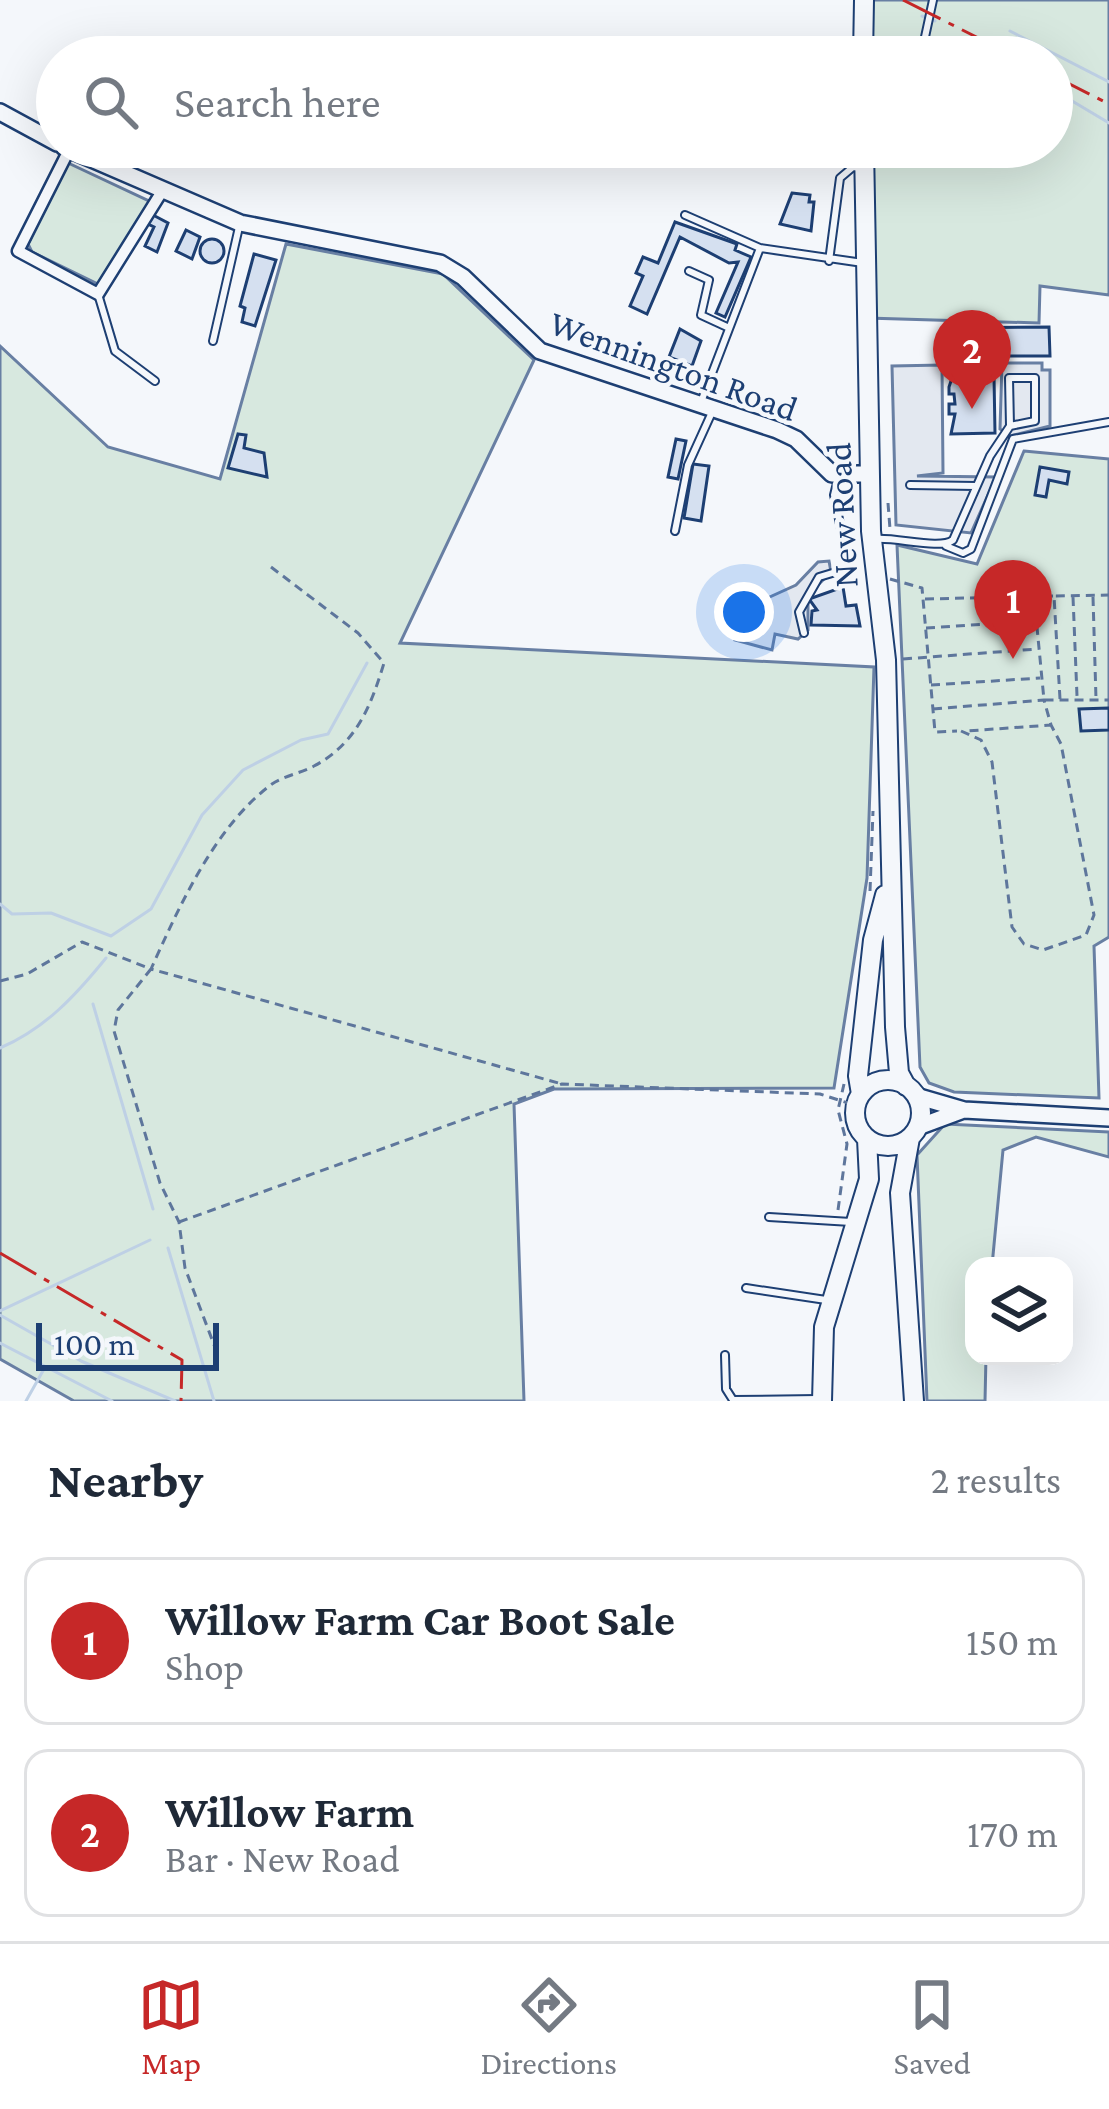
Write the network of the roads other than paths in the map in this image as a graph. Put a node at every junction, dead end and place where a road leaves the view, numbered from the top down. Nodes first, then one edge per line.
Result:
1 (864, 0) edge
2 (933, 0) edge
3 (863, 36) edge
4 (926, 36) edge
5 (0, 112) edge
6 (36, 131) edge
7 (54, 168) edge
8 (109, 168) edge
9 (852, 168) edge
10 (865, 168) edge
11 (161, 193) junction
12 (685, 215) dead end
13 (240, 224) junction
14 (760, 248) junction
15 (829, 261) junction
16 (867, 263) junction
17 (689, 271) dead end
18 (98, 294) junction
19 (727, 327) junction
20 (213, 341) dead end
21 (155, 381) dead end
22 (707, 404) junction
23 (1109, 422) edge
24 (1010, 426) junction
25 (870, 474) junction
26 (839, 476) junction
27 (910, 485) dead end
28 (976, 486) junction
29 (675, 531) dead end
30 (882, 538) junction
31 (946, 546) junction
32 (803, 633) dead end
33 (890, 879) junction
34 (911, 1091) junction
35 (852, 1100) junction
36 (964, 1110) junction
37 (1109, 1118) edge
38 (914, 1132) junction
39 (867, 1139) junction
40 (769, 1217) dead end
41 (855, 1222) junction
42 (746, 1288) dead end
43 (829, 1301) junction
44 (725, 1355) dead end
45 (822, 1400) edge
46 (914, 1401) edge

1 - 3 main road
2 - 4 lane
5 - 6 main road, Wennington Road
7 - 18 street
8 - 11 main road, Wennington Road
9 - 15 lane
10 - 16 main road, New Road
11 - 13 main road, Wennington Road
11 - 18 street
12 - 14 lane
13 - 20 lane
13 - 22 main road, Wennington Road
14 - 15 lane
14 - 19 lane
15 - 16 lane
16 - 25 main road, New Road
17 - 19 lane
18 - 21 lane
19 - 22 lane
22 - 26 main road, Wennington Road
22 - 29 lane
23 - 31 lane
24 - 24 lane
24 - 28 lane
25 - 26 main road
25 - 30 main road, New Road
26 - 32 lane
27 - 28 lane
28 - 31 lane
30 - 31 lane
30 - 33 main road, New Road
33 - 34 main road, New Road
33 - 35 main road, New Road
34 - 35 main road
34 - 36 main road
34 - 38 main road
35 - 39 main road
36 - 37 main road
36 - 38 main road
38 - 39 main road
38 - 46 main road
39 - 41 main road
40 - 41 lane
41 - 43 main road
42 - 43 lane
43 - 45 main road
44 - 45 lane

